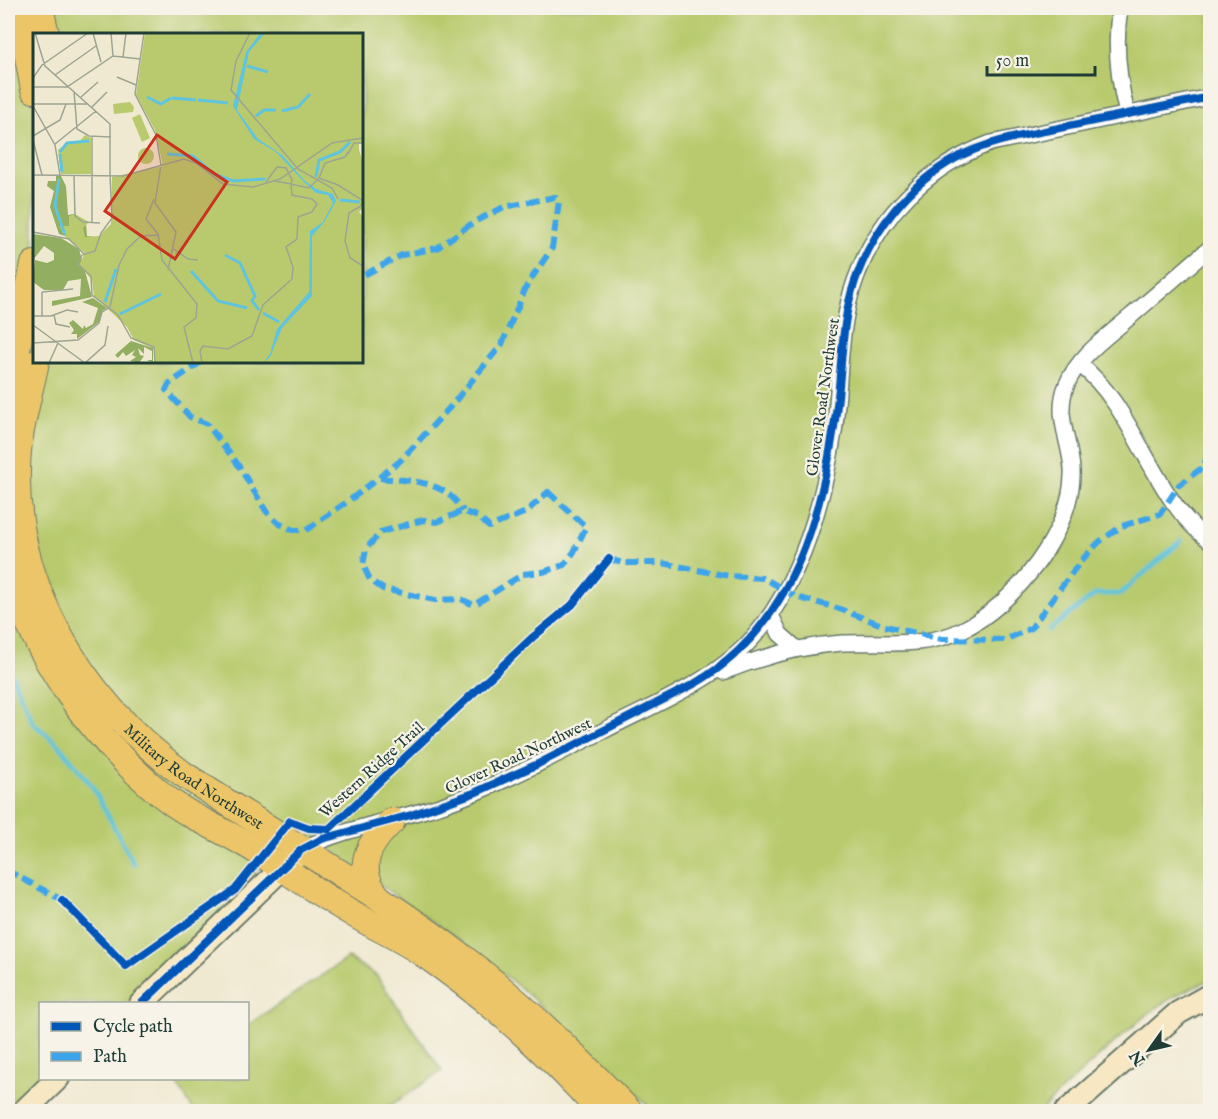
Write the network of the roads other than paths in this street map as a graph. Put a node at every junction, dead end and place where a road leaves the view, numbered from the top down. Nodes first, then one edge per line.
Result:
1 (19, 8) edge
2 (40, 8) edge
3 (1120, 8) edge
4 (46, 33) edge
5 (33, 85) edge
6 (1210, 97) edge
7 (1126, 114) junction
8 (1210, 248) edge
9 (33, 269) edge
10 (36, 363) edge
11 (1079, 363) junction
12 (8, 394) edge
13 (1210, 542) edge
14 (8, 566) edge
15 (771, 615) junction
16 (797, 649) junction
17 (704, 678) junction
18 (392, 821) junction
19 (301, 850) junction
20 (282, 869) junction
21 (378, 897) junction
22 (1210, 995) edge
23 (143, 1002) edge
24 (56, 1080) edge
25 (23, 1112) edge
26 (601, 1112) edge
27 (630, 1112) edge
28 (1066, 1112) edge

1 - 5 main road
2 - 4 main road
3 - 7 street
6 - 7 street, Glover Road Northwest
7 - 15 street, Glover Road Northwest
8 - 11 street
9 - 12 main road
10 - 19 main road, Military Road Northwest
11 - 13 street
11 - 16 street
14 - 20 main road, Military Road Northwest
15 - 16 street
15 - 17 street, Glover Road Northwest
16 - 17 street
17 - 18 street, Glover Road Northwest
18 - 19 street, Glover Road Northwest
18 - 21 main road
19 - 20 street
19 - 21 main road, Military Road Northwest
20 - 23 street
20 - 26 main road, Military Road Northwest
21 - 27 main road, Military Road Northwest
22 - 28 street
24 - 25 street

